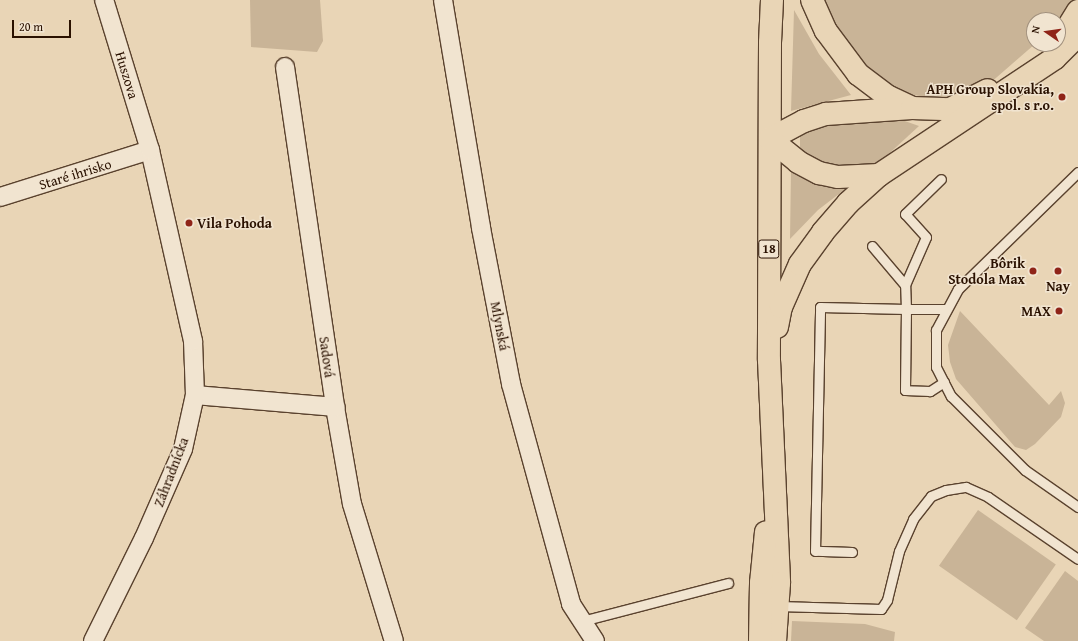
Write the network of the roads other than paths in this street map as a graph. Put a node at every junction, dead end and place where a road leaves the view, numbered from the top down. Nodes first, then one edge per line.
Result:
1 (104, 0) edge
2 (443, 0) edge
3 (772, 0) edge
4 (812, 0) edge
5 (1078, 11) edge
6 (1066, 29) edge
7 (1078, 36) edge
8 (1040, 52) edge
9 (285, 67) dead end
10 (912, 108) junction
11 (770, 139) junction
12 (150, 150) junction
13 (1078, 172) edge
14 (879, 175) junction
15 (941, 179) dead end
16 (0, 197) edge
17 (872, 246) dead end
18 (904, 285) junction
19 (906, 309) junction
20 (946, 309) junction
21 (769, 360) junction
22 (944, 382) junction
23 (195, 395) junction
24 (335, 407) junction
25 (774, 464) junction
26 (1078, 507) edge
27 (852, 552) dead end
28 (1078, 560) edge
29 (728, 583) dead end
30 (778, 606) junction
31 (582, 621) junction
32 (93, 641) edge
33 (394, 641) edge
34 (596, 641) edge
35 (760, 641) edge
36 (775, 641) edge

1 - 12 street, Huszova
2 - 31 street, Mlynská
3 - 11 main road, 18
4 - 10 main road
5 - 6 main road
7 - 14 main road
8 - 10 main road
9 - 24 street, Sadová
10 - 11 main road
11 - 14 main road
11 - 21 main road, 18
12 - 16 street, Staré ihrisko
12 - 23 street, Záhradnícka
13 - 20 lane
14 - 21 main road
15 - 18 lane
17 - 18 lane
18 - 19 lane
19 - 20 lane
19 - 22 lane
19 - 27 lane
20 - 22 lane
21 - 25 main road, 18
22 - 26 lane
23 - 24 street
23 - 32 street, Záhradnícka
24 - 33 street, Sadová
25 - 30 main road, 18
25 - 35 main road, 18
28 - 30 lane
29 - 31 lane
30 - 36 main road, 18
31 - 34 street, Mlynská

